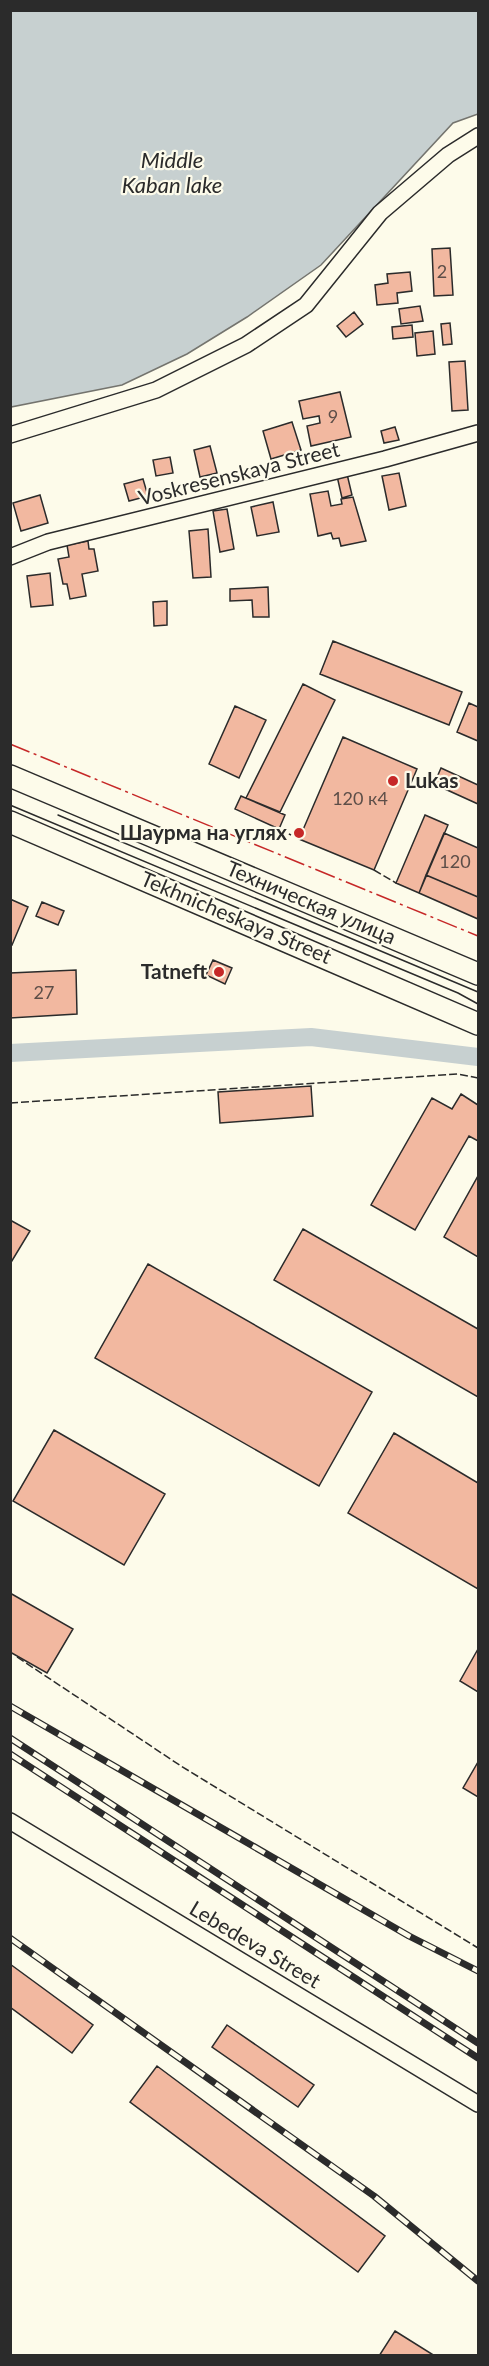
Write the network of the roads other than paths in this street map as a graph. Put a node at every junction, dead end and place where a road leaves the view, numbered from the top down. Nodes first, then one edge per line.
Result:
1 (478, 136) edge
2 (478, 433) edge
3 (10, 435) edge
4 (10, 557) edge
5 (10, 776) edge
6 (10, 822) edge
7 (478, 974) edge
8 (470, 1019) edge
9 (10, 1821) edge
10 (478, 2104) edge

1 - 3 street
2 - 4 street, Voskresenskaya Street
5 - 7 main road, Техническая улица
6 - 8 main road, Tekhnicheskaya Street
9 - 10 street, Lebedeva Street

